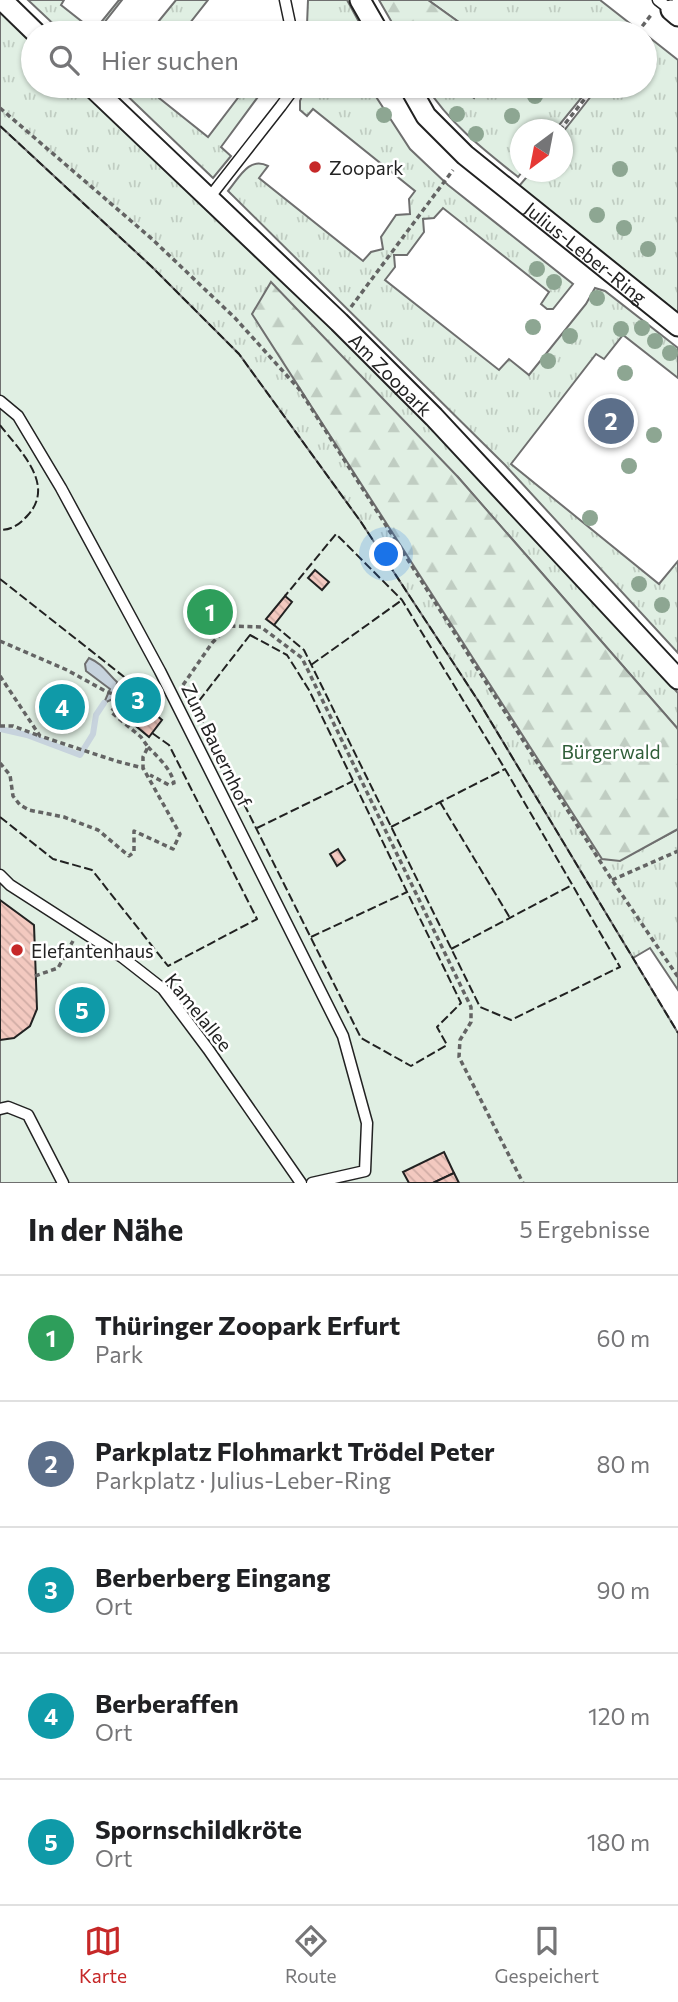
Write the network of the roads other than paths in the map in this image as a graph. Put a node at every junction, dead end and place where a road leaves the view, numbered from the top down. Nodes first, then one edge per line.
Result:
1 (2, 0) edge
2 (285, 0) edge
3 (360, 0) edge
4 (24, 21) edge
5 (289, 21) edge
6 (372, 21) edge
7 (104, 98) edge
8 (287, 98) edge
9 (416, 98) edge
10 (209, 198) junction
11 (678, 326) edge
12 (0, 401) edge
13 (678, 679) edge
14 (0, 875) edge
15 (0, 1109) edge
16 (365, 1171) junction
17 (63, 1183) edge
18 (301, 1183) edge
19 (312, 1183) edge
20 (372, 1183) edge

1 - 4 street
2 - 5 lane
3 - 6 street
7 - 10 street, Am Zoopark
8 - 10 lane
9 - 11 street, Julius-Leber-Ring
10 - 13 street, Am Zoopark
12 - 16 lane, Zum Bauernhof
14 - 18 lane, Kamelallee
15 - 17 lane
16 - 19 lane
16 - 20 lane

